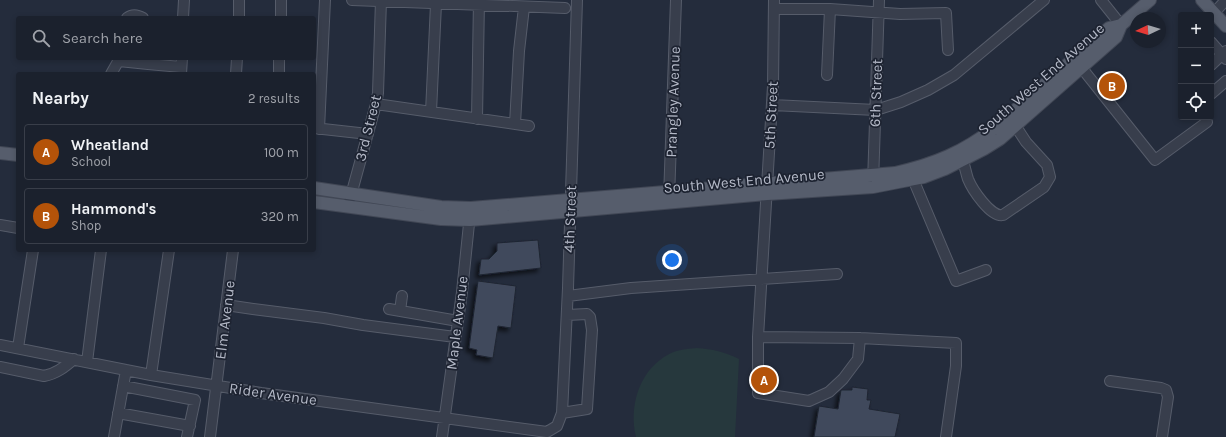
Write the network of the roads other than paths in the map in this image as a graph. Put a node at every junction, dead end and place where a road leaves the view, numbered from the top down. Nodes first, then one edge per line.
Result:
1 (184, 0) edge
2 (239, 0) edge
3 (281, 0) edge
4 (325, 0) edge
5 (352, 0) edge
6 (578, 0) edge
7 (676, 0) edge
8 (878, 0) edge
9 (1044, 0) edge
10 (1101, 0) edge
11 (1150, 0) edge
12 (1202, 0) edge
13 (1226, 0) edge
14 (381, 1) edge
15 (479, 3) edge
16 (436, 4) junction
17 (774, 4) edge
18 (524, 7) junction
19 (564, 8) dead end
20 (830, 9) junction
21 (1213, 12) edge
22 (878, 13) junction
23 (1214, 13) joint
24 (130, 16) edge
25 (141, 16) edge
26 (183, 16) edge
27 (239, 16) edge
28 (281, 16) edge
29 (1120, 25) junction
30 (1226, 26) edge
31 (1214, 45) edge
32 (948, 50) dead end
33 (1225, 55) edge
34 (120, 60) edge
35 (237, 60) edge
36 (279, 60) edge
37 (148, 61) edge
38 (1214, 62) edge
39 (1078, 63) junction
40 (181, 66) edge
41 (113, 72) edge
42 (236, 72) edge
43 (279, 72) edge
44 (827, 75) dead end
45 (1226, 81) edge
46 (1214, 91) edge
47 (376, 104) junction
48 (772, 105) junction
49 (876, 110) junction
50 (431, 112) junction
51 (477, 119) junction
52 (1012, 121) junction
53 (1207, 122) dead end
54 (514, 124) junction
55 (529, 126) dead end
56 (317, 129) edge
57 (368, 134) junction
58 (0, 153) edge
59 (16, 155) edge
60 (963, 161) junction
61 (913, 179) junction
62 (873, 181) junction
63 (316, 188) edge
64 (767, 189) junction
65 (351, 194) junction
66 (669, 197) junction
67 (316, 202) edge
68 (570, 205) junction
69 (348, 206) junction
70 (470, 214) junction
71 (0, 226) edge
72 (16, 228) edge
73 (34, 252) edge
74 (102, 252) edge
75 (169, 252) edge
76 (233, 252) edge
77 (986, 270) dead end
78 (837, 274) dead end
79 (762, 278) junction
80 (402, 296) dead end
81 (568, 296) junction
82 (226, 305) junction
83 (389, 309) dead end
84 (400, 311) junction
85 (567, 315) junction
86 (458, 321) junction
87 (456, 337) junction
88 (758, 337) junction
89 (860, 338) junction
90 (0, 345) edge
91 (18, 348) junction
92 (74, 359) junction
93 (87, 362) junction
94 (0, 367) edge
95 (126, 370) junction
96 (151, 374) junction
97 (1110, 382) dead end
98 (123, 386) junction
99 (216, 386) junction
100 (118, 413) junction
101 (562, 413) junction
102 (444, 418) junction
103 (190, 426) junction
104 (548, 432) joint
105 (114, 437) edge
106 (188, 437) edge
107 (210, 437) edge
108 (442, 437) edge
109 (946, 437) edge
110 (1162, 437) edge

1 - 26 street
2 - 27 street
3 - 28 street
4 - 56 street
5 - 14 street
6 - 68 street, 4th Street
7 - 66 street, Prangley Avenue
8 - 22 street, 6th Street
9 - 49 street
10 - 29 street
11 - 29 main road, South West End Avenue
12 - 21 main road
13 - 23 street
14 - 16 street
14 - 47 street, 3rd Street
15 - 16 street
15 - 18 street
15 - 51 street
16 - 50 street
17 - 20 street
17 - 48 street, 5th Street
18 - 19 street
18 - 54 street
20 - 22 street
20 - 44 street
22 - 32 street
22 - 49 street, 6th Street
23 - 30 main road
24 - 25 street
29 - 39 main road, South West End Avenue
31 - 33 street
33 - 38 street
34 - 37 street
34 - 41 street
35 - 42 street
36 - 43 street
37 - 40 street
39 - 52 main road, South West End Avenue
39 - 53 street
45 - 46 street
47 - 50 street
47 - 57 street, 3rd Street
48 - 49 street
48 - 64 street, 5th Street
49 - 62 street, 6th Street
50 - 51 street
51 - 54 street
52 - 60 main road, South West End Avenue
52 - 60 street
52 - 62 main road, South West End Avenue
54 - 55 street
56 - 57 street
57 - 65 street, 3rd Street
58 - 59 main road
60 - 61 main road, South West End Avenue
61 - 62 main road, South West End Avenue
61 - 77 street
62 - 64 main road, South West End Avenue
63 - 65 main road, South West End Avenue
64 - 66 main road, South West End Avenue
64 - 79 street, 5th Street
65 - 69 street, 3rd Street
65 - 70 main road, South West End Avenue
66 - 68 main road, South West End Avenue
67 - 69 main road, South West End Avenue
68 - 70 main road, South West End Avenue
68 - 81 street, 4th Street
69 - 70 main road, South West End Avenue
70 - 86 street, Maple Avenue
71 - 72 street
73 - 91 street
74 - 93 street
75 - 96 street
76 - 82 street, Elm Avenue
78 - 79 street
79 - 81 street
79 - 88 street, 5th Street
80 - 84 street
81 - 85 street, 4th Street
82 - 87 street
82 - 99 street, Elm Avenue
83 - 84 street
84 - 86 street
85 - 101 street, 4th Street
85 - 101 street
86 - 87 street, Maple Avenue
87 - 102 street, Maple Avenue
88 - 89 street
88 - 89 street, 5th Street
89 - 109 street
90 - 91 street, Rider Avenue
91 - 92 street, Rider Avenue
92 - 93 street, Rider Avenue
92 - 94 street
93 - 95 street, Rider Avenue
95 - 96 street, Rider Avenue
95 - 98 street
96 - 99 street, Rider Avenue
97 - 110 street
98 - 100 street
98 - 103 street
99 - 102 street, Rider Avenue
99 - 107 street, Elm Avenue
100 - 103 street
100 - 105 street
101 - 104 street, 4th Street
102 - 104 street, Rider Avenue
102 - 108 street, Maple Avenue
103 - 106 street

